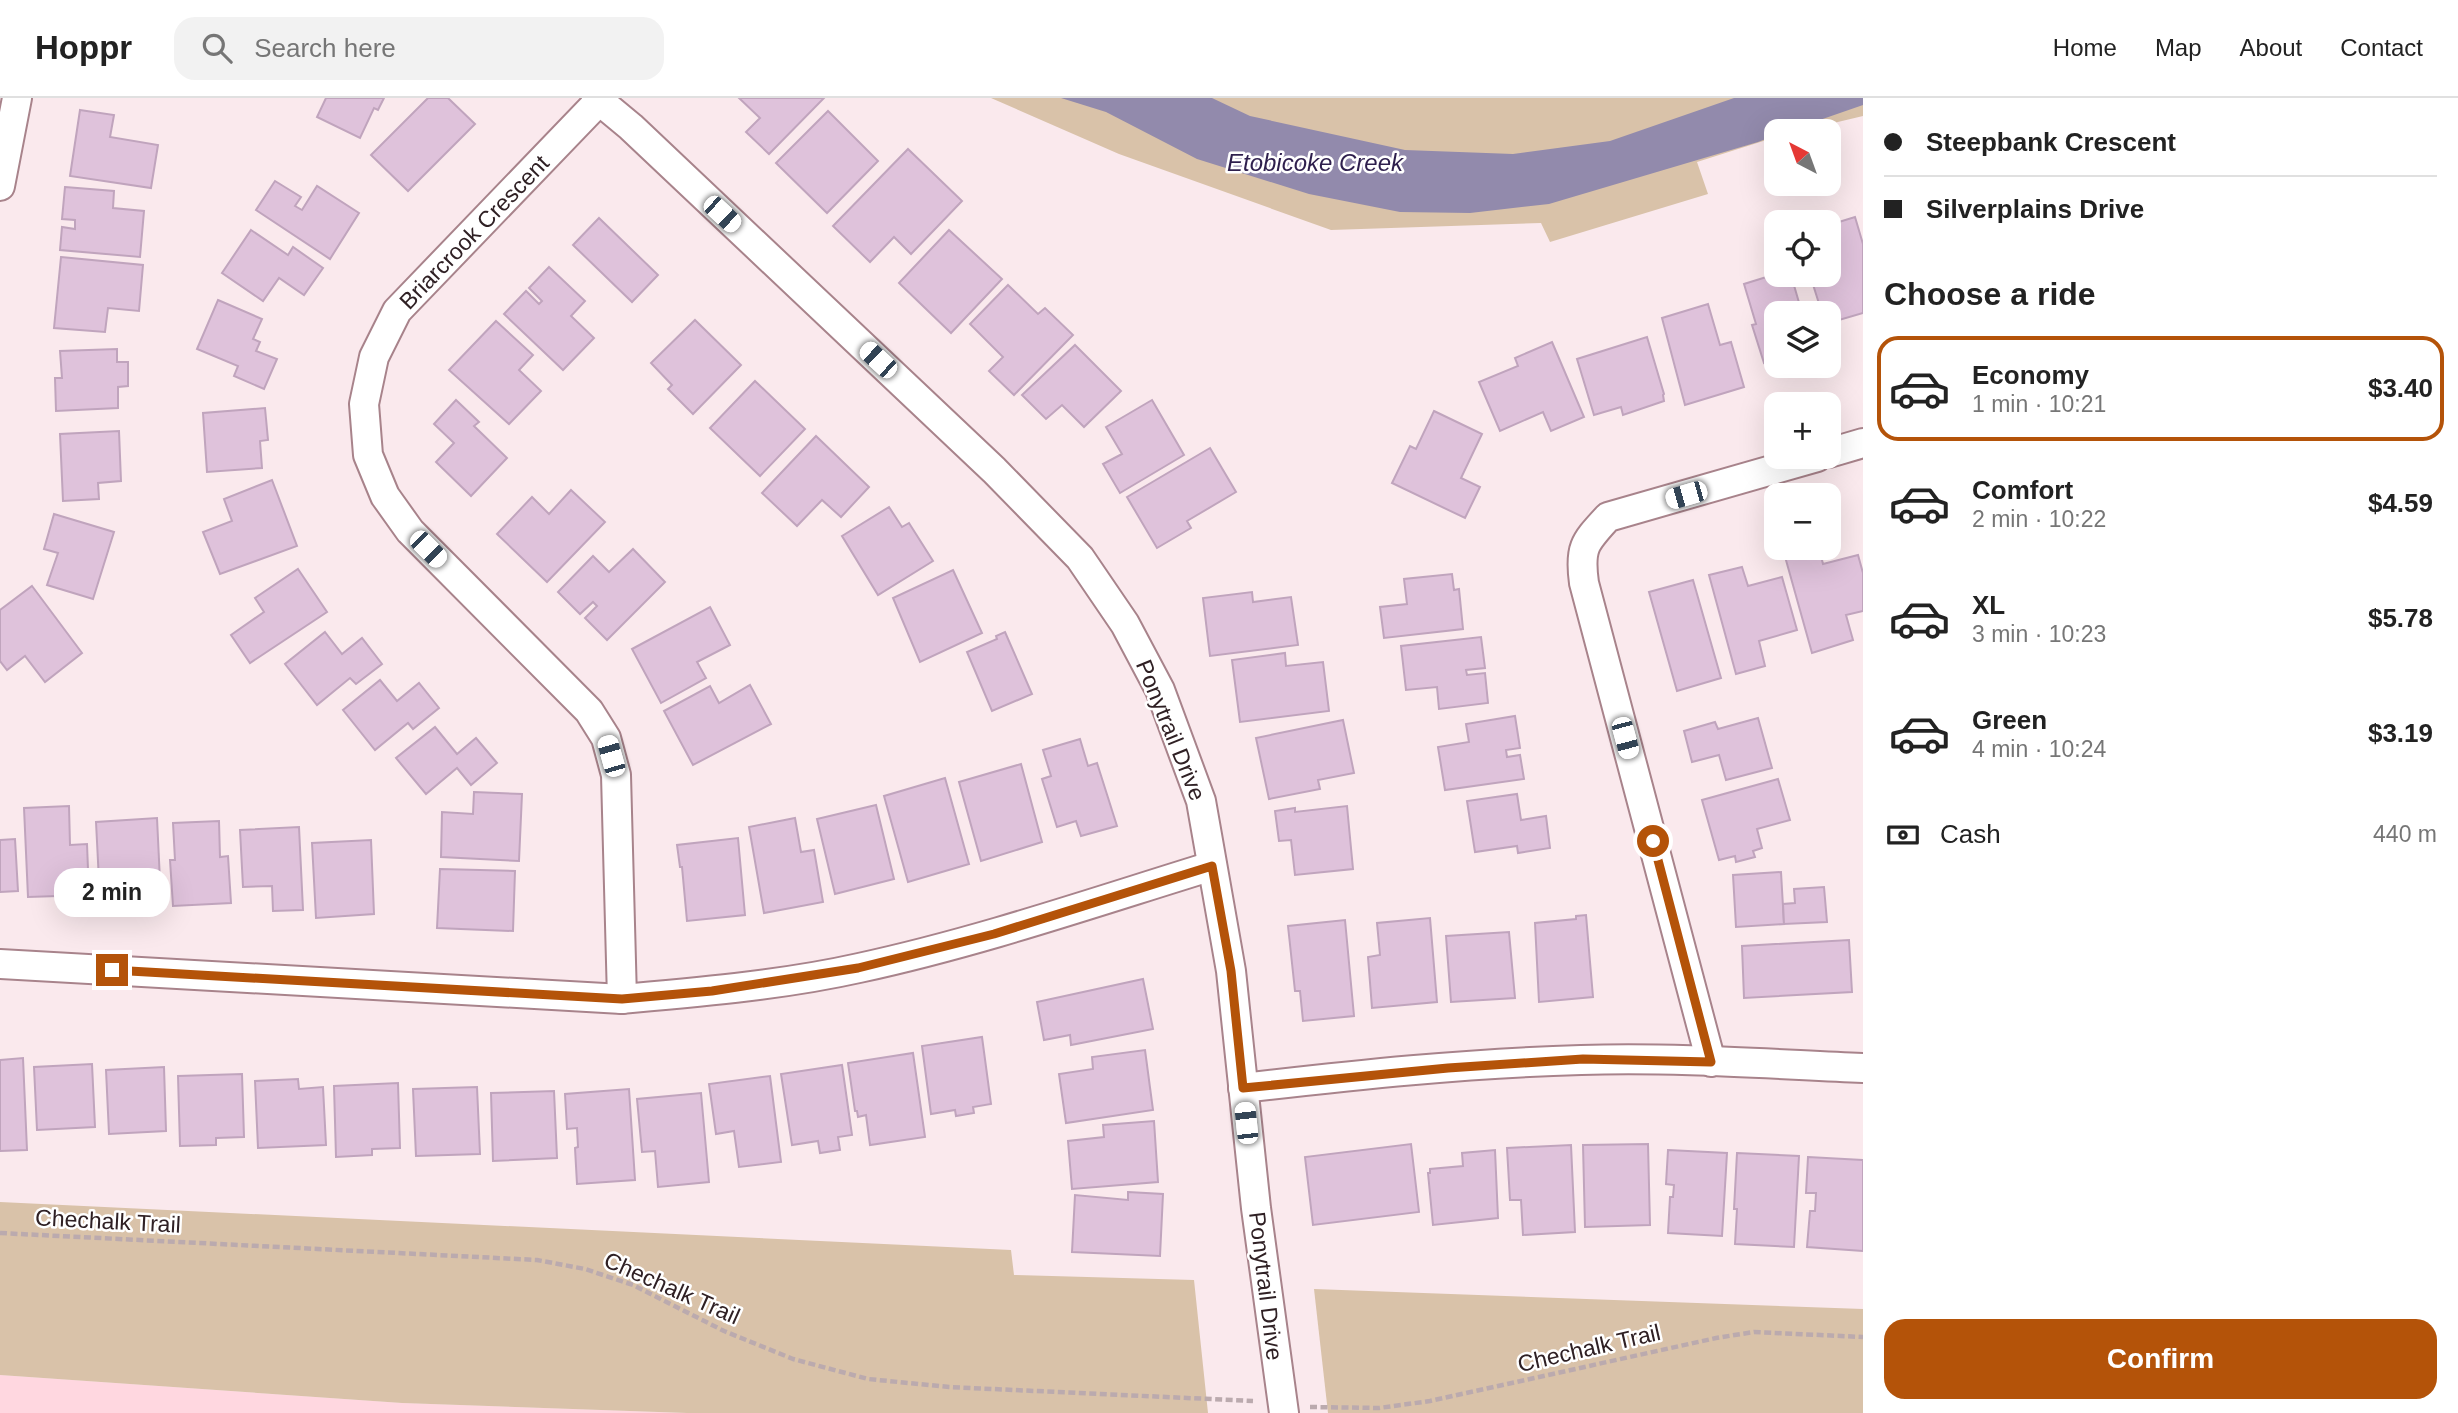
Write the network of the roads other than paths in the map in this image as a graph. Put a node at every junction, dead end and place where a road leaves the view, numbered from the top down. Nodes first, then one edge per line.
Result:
1 (17, 98) edge
2 (598, 99) edge
3 (0, 186) edge
4 (1863, 443) edge
5 (1841, 449) edge
6 (1775, 469) edge
7 (1212, 866) junction
8 (0, 964) edge
9 (622, 999) junction
10 (1711, 1062) junction
11 (1863, 1068) edge
12 (1243, 1088) junction
13 (1283, 1413) edge

1 - 3 street
2 - 7 street, Ponytrail Drive
2 - 9 street, Briarcrook Crescent
4 - 5 street
6 - 10 street
7 - 9 street
7 - 12 street, Ponytrail Drive
8 - 9 street
10 - 11 street
10 - 12 street
12 - 13 street, Ponytrail Drive

